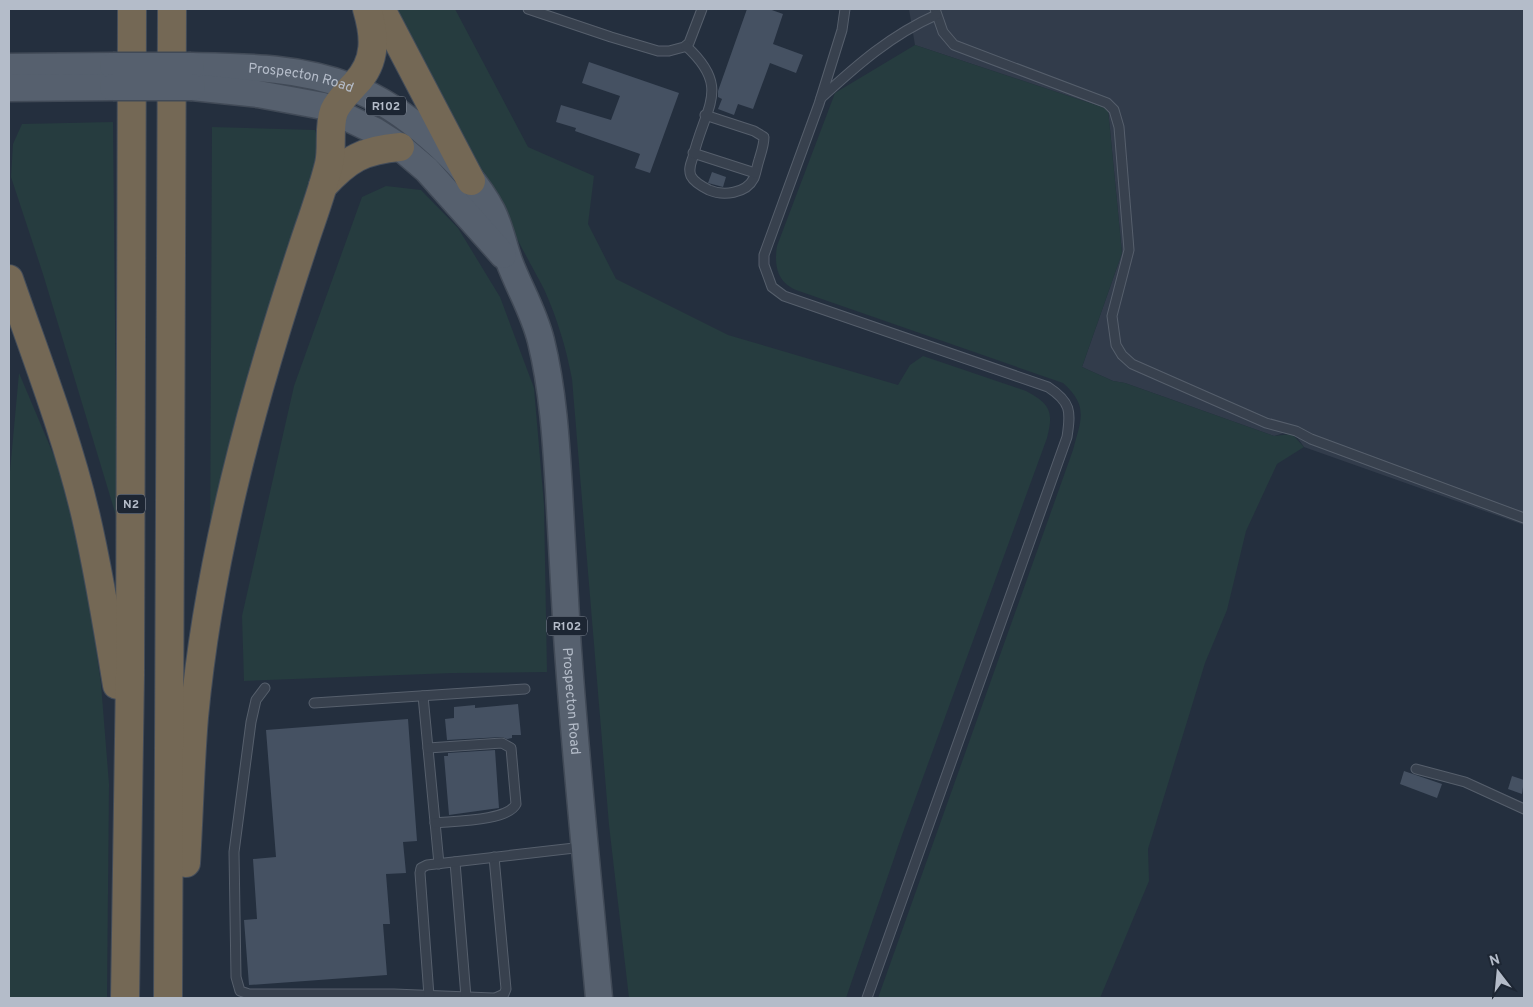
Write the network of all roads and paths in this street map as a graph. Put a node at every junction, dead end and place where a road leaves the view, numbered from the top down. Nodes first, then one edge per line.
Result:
1 (132, 9) edge
2 (172, 9) edge
3 (367, 9) edge
4 (381, 9) edge
5 (528, 9) edge
6 (702, 9) edge
7 (842, 10) edge
8 (935, 12) edge
9 (686, 46) junction
10 (9, 67) edge
11 (113, 76) junction
12 (191, 77) junction
13 (9, 88) edge
14 (352, 88) junction
15 (821, 98) junction
16 (334, 110) junction
17 (705, 114) junction
18 (400, 147) junction
19 (694, 153) junction
20 (755, 173) junction
21 (471, 181) junction
22 (323, 186) junction
23 (509, 261) junction
24 (9, 279) edge
25 (1524, 518) edge
26 (266, 688) dead end
27 (526, 690) dead end
28 (423, 696) junction
29 (314, 703) dead end
30 (428, 748) junction
31 (128, 763) junction
32 (1416, 769) dead end
33 (1524, 809) edge
34 (435, 823) junction
35 (585, 847) junction
36 (494, 857) junction
37 (455, 862) junction
38 (439, 864) junction
39 (168, 945) junction
40 (429, 996) junction
41 (466, 997) edge
42 (125, 998) edge
43 (168, 998) edge
44 (494, 998) edge
45 (599, 998) edge
46 (867, 998) edge

1 - 31 highway, N2
2 - 39 highway
3 - 14 highway
4 - 21 highway
5 - 9 lane
6 - 9 lane
7 - 15 lane
8 - 15 lane
8 - 25 lane
9 - 17 lane
10 - 11 main road, Prospecton Road / R102
11 - 12 main road, Prospecton Road / R102, bridge
11 - 13 main road, Prospecton Road / R102
12 - 14 main road, Prospecton Road / R102
12 - 16 main road, Prospecton Road / R102
14 - 16 highway
14 - 21 main road, Prospecton Road / R102
15 - 46 lane
16 - 18 main road, Prospecton Road / R102
16 - 22 highway
17 - 19 lane
17 - 20 lane
18 - 22 highway
18 - 23 main road, Prospecton Road / R102
19 - 20 lane
19 - 20 lane
21 - 23 main road, Prospecton Road / R102
22 - 39 highway
23 - 35 main road, Prospecton Road / R102
24 - 31 highway
26 - 40 lane
27 - 28 lane
28 - 29 lane
28 - 30 lane
30 - 34 lane
30 - 34 lane
31 - 42 highway, N2
32 - 33 lane
34 - 38 lane
35 - 36 lane
35 - 45 main road, Prospecton Road / R102
36 - 37 lane
36 - 44 lane
37 - 38 lane
37 - 41 lane
38 - 40 lane
39 - 43 highway
40 - 41 lane
41 - 44 lane

